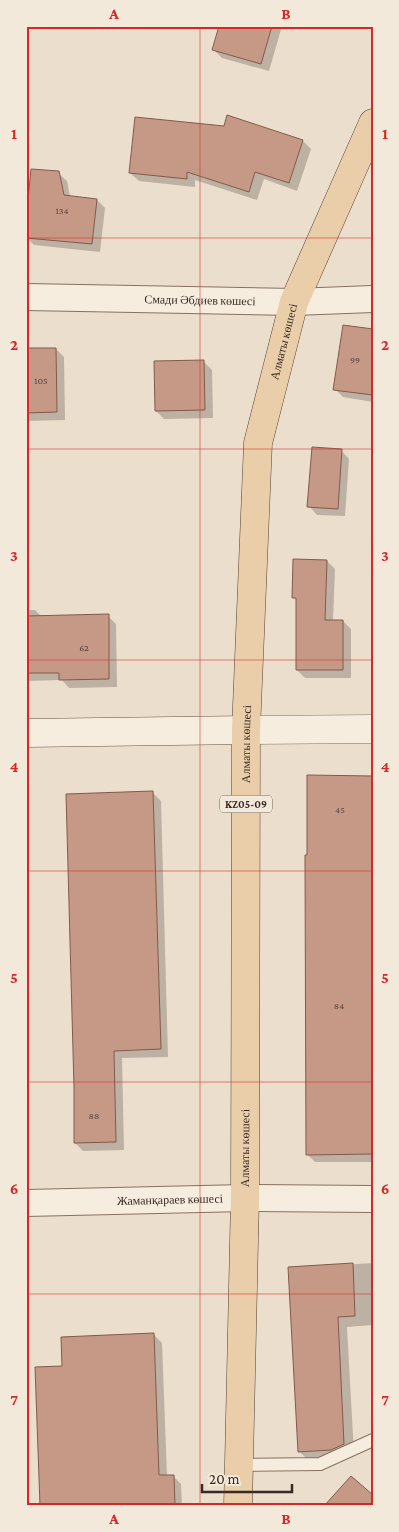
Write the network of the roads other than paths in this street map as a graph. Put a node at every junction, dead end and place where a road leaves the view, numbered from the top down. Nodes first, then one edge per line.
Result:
1 (373, 123) edge
2 (26, 297) edge
3 (373, 299) edge
4 (294, 302) junction
5 (373, 728) edge
6 (246, 730) junction
7 (26, 733) edge
8 (245, 1198) junction
9 (373, 1199) edge
10 (26, 1203) edge
11 (373, 1440) edge
12 (239, 1465) junction
13 (238, 1506) edge

1 - 4 main road, Алматы көшесі / KZ05-09
2 - 4 street, Смади Әбдиев көшесі
3 - 4 street, Смади Әбдиев көшесі
4 - 6 main road, Алматы көшесі / KZ05-09
5 - 6 main road
6 - 7 main road
6 - 8 main road, Алматы көшесі / KZ05-09
8 - 9 street, Жаманқараев көшесі
8 - 10 street, Жаманқараев көшесі
8 - 12 main road, Алматы көшесі / KZ05-09
11 - 12 lane
12 - 13 main road, Алматы көшесі / KZ05-09

